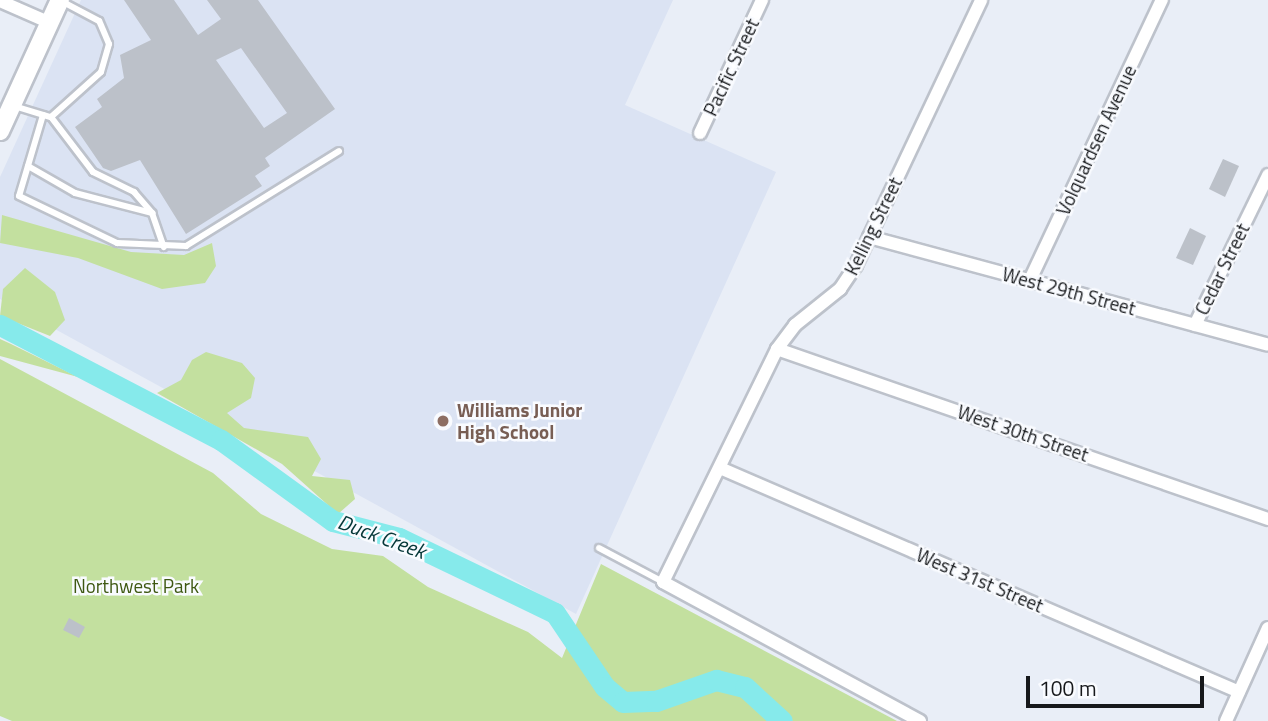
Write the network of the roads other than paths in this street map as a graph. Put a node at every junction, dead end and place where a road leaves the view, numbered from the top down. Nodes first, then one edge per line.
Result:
1 (762, 0) edge
2 (981, 0) edge
3 (1162, 0) edge
4 (0, 1) edge
5 (60, 1) edge
6 (50, 23) junction
7 (12, 105) junction
8 (47, 116) junction
9 (0, 131) edge
10 (700, 133) dead end
11 (339, 151) dead end
12 (28, 166) junction
13 (1268, 175) edge
14 (152, 213) junction
15 (869, 237) junction
16 (164, 247) junction
17 (1030, 280) junction
18 (1195, 325) junction
19 (1268, 345) edge
20 (777, 349) junction
21 (720, 468) junction
22 (1268, 519) edge
23 (599, 548) dead end
24 (663, 582) junction
25 (1268, 628) edge
26 (1239, 692) junction
27 (920, 721) edge
28 (1226, 721) edge

1 - 10 street, Pacific Street
2 - 15 street, Kelling Street
3 - 17 street, Volquardsen Avenue
4 - 6 street
5 - 6 main road
5 - 8 lane
6 - 7 main road
7 - 8 lane
7 - 9 main road
8 - 12 lane
8 - 14 lane
11 - 16 lane
12 - 14 lane
12 - 16 lane
13 - 18 street, Cedar Street
14 - 16 lane
15 - 17 street, West 29th Street
15 - 20 street, Kelling Street
17 - 18 street, West 29th Street
18 - 19 street, West 29th Street
20 - 21 street, Kelling Street
20 - 22 street, West 30th Street
21 - 24 street, Kelling Street
21 - 26 street, West 31st Street
23 - 24 lane
24 - 27 street
25 - 26 street
26 - 28 street

